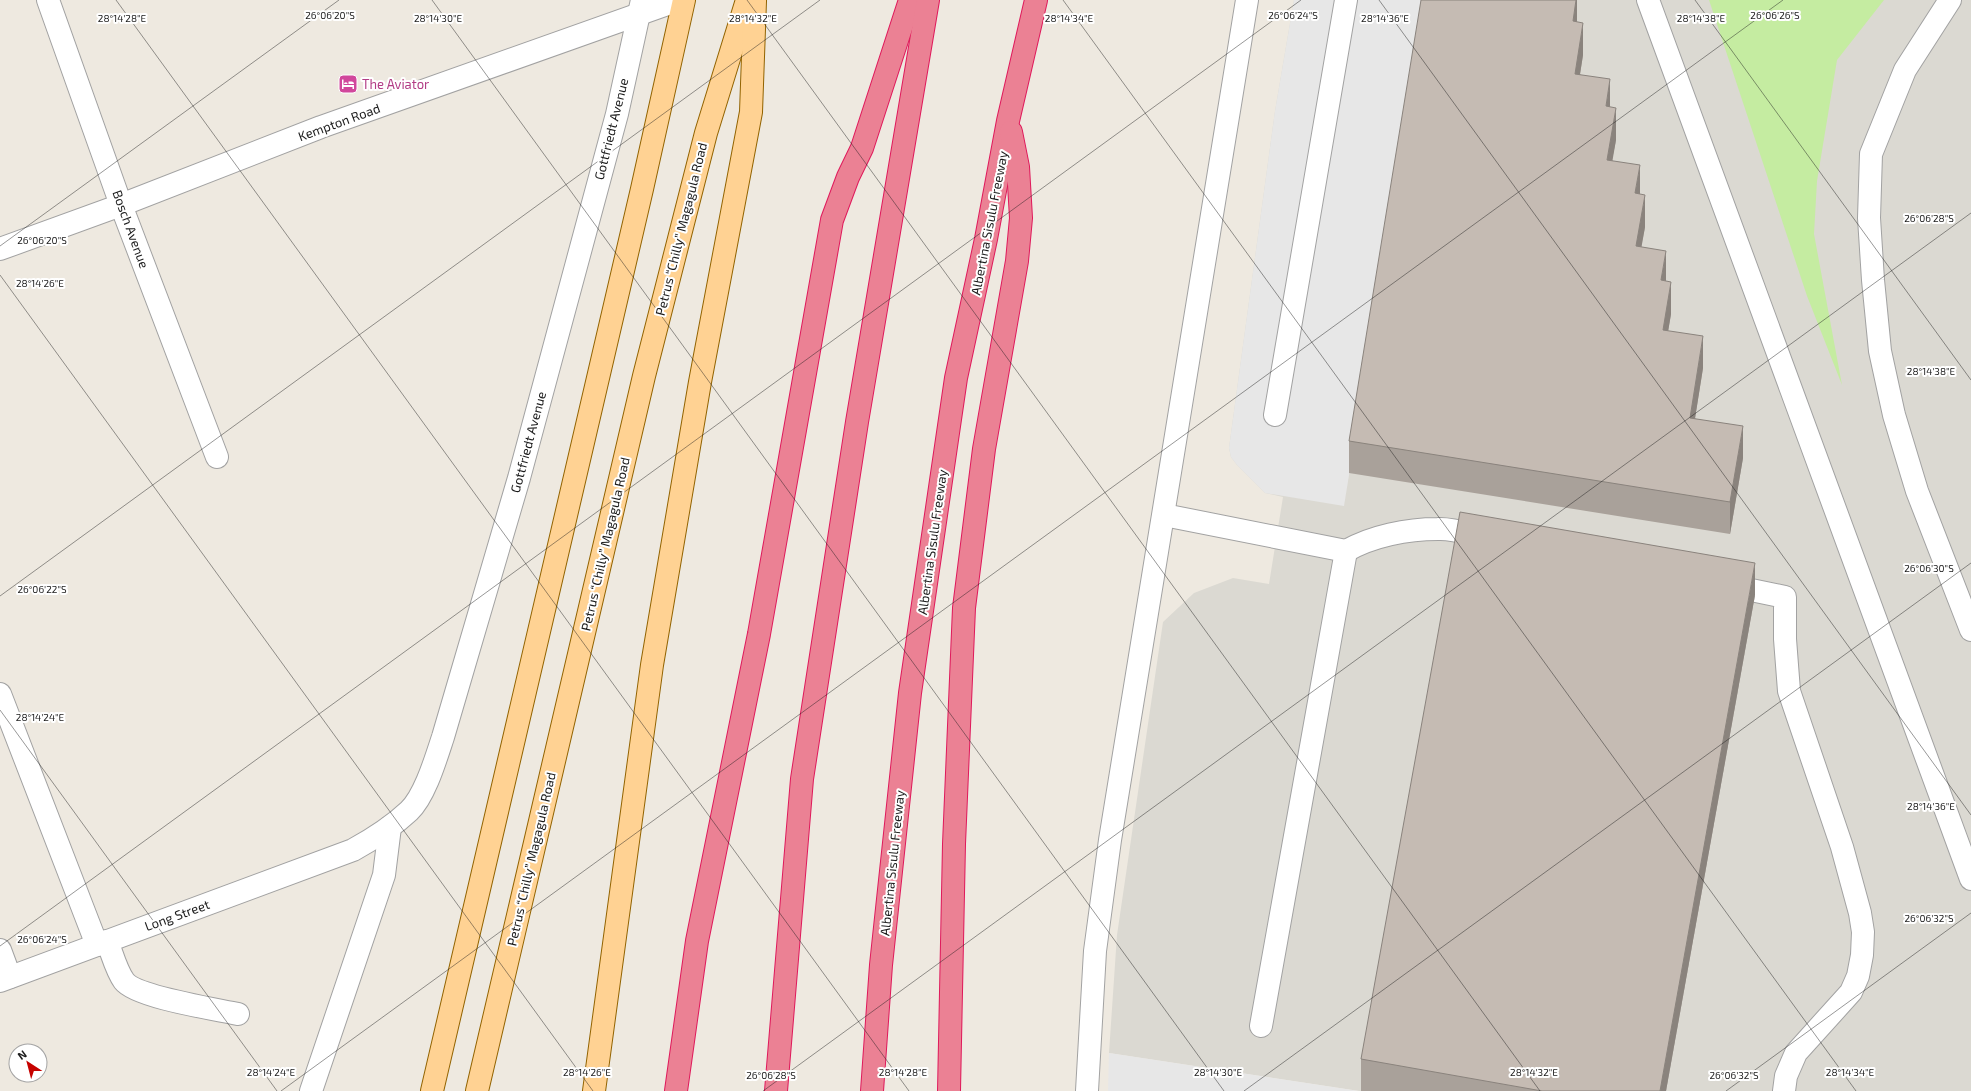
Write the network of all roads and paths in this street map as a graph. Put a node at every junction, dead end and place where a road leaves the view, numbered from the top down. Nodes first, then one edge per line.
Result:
1 (48, 0) edge
2 (679, 0) edge
3 (684, 0) edge
4 (747, 0) edge
5 (755, 0) edge
6 (910, 0) edge
7 (928, 0) edge
8 (1036, 0) edge
9 (1247, 0) edge
10 (1346, 0) edge
11 (1648, 0) edge
12 (1950, 0) edge
13 (640, 7) edge
14 (1008, 121) junction
15 (121, 205) junction
16 (0, 249) edge
17 (1275, 415) dead end
18 (217, 457) dead end
19 (1164, 515) junction
20 (1508, 542) edge
21 (1346, 551) junction
22 (1708, 582) edge
23 (1971, 630) edge
24 (0, 694) edge
25 (390, 827) junction
26 (353, 850) joint
27 (1971, 879) edge
28 (102, 943) junction
29 (0, 950) edge
30 (5, 979) edge
31 (238, 1014) dead end
32 (450, 1014) junction
33 (1261, 1026) dead end
34 (312, 1091) edge
35 (426, 1091) edge
36 (432, 1091) edge
37 (477, 1091) edge
38 (594, 1091) edge
39 (676, 1091) edge
40 (776, 1091) edge
41 (872, 1091) edge
42 (949, 1091) edge
43 (1087, 1091) edge
44 (1784, 1091) edge

1 - 15 street, Bosch Avenue
2 - 13 street, Kempton Road
3 - 32 main road
4 - 37 main road, Petrus “Chilly” Magagula Road
5 - 38 main road
6 - 39 highway
7 - 40 highway
8 - 14 highway, Albertina Sisulu Freeway
9 - 19 street
10 - 17 street
11 - 27 street
12 - 23 street
13 - 15 street, Kempton Road
13 - 25 street, Gottfriedt Avenue
14 - 41 highway, Albertina Sisulu Freeway
14 - 42 highway
15 - 16 street, Kempton Road
15 - 18 street, Bosch Avenue
19 - 21 street
19 - 43 street
20 - 21 street
21 - 33 street
22 - 44 street
24 - 28 street
25 - 26 street, Gottfriedt Avenue
25 - 34 street
26 - 28 street, Long Street
28 - 30 street, Long Street
28 - 31 street
29 - 30 street
32 - 35 main road
32 - 36 main road

